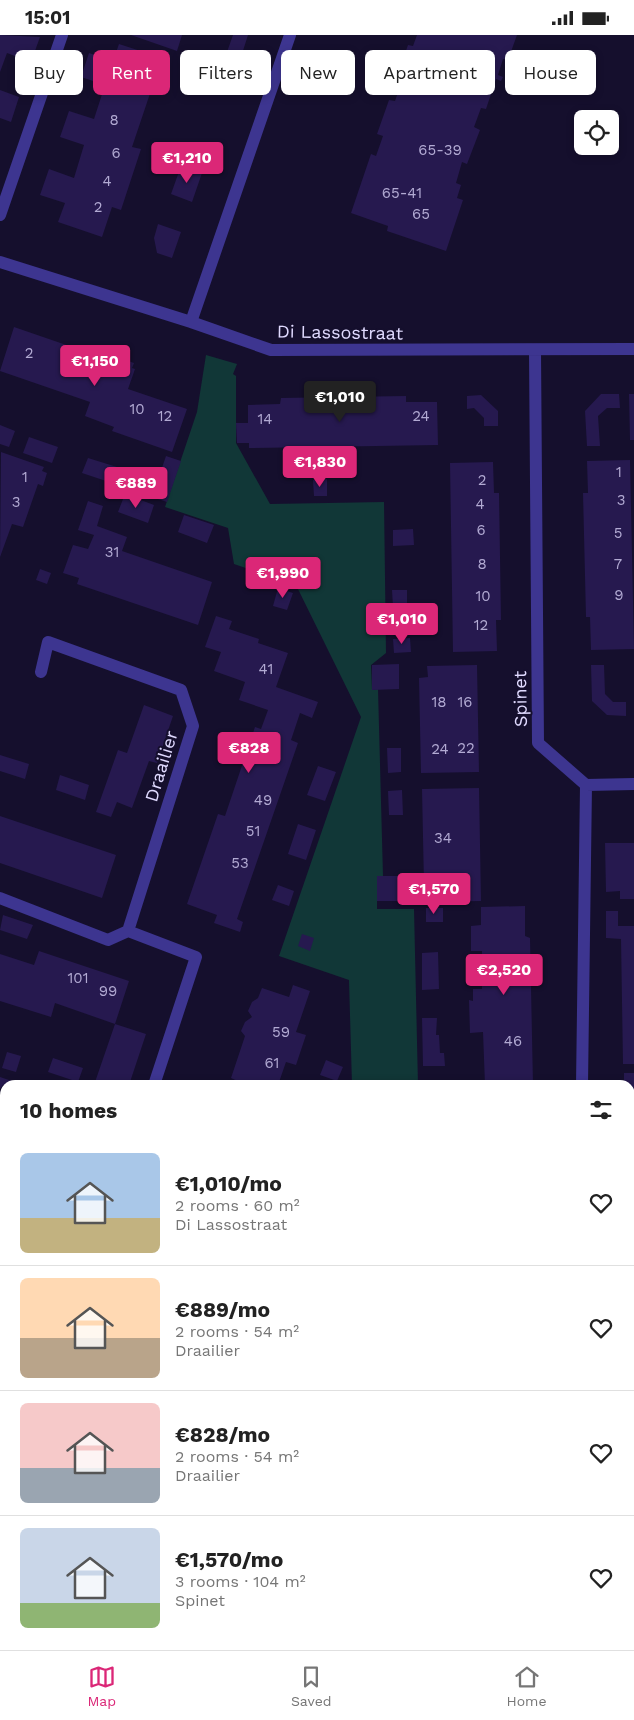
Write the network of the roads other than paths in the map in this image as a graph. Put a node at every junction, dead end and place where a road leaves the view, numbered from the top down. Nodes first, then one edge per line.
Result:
1 (62, 35) edge
2 (290, 35) edge
3 (0, 215) edge
4 (0, 262) edge
5 (191, 322) junction
6 (634, 349) edge
7 (535, 351) junction
8 (41, 672) dead end
9 (634, 784) edge
10 (586, 785) junction
11 (0, 898) edge
12 (128, 931) junction
13 (156, 1080) edge
14 (582, 1080) edge

1 - 3 street
2 - 5 street
4 - 5 street, Di Lassostraat
5 - 7 street, Di Lassostraat
6 - 7 street, Di Lassostraat
7 - 10 street, Spinet
8 - 12 street, Draailier
9 - 10 street
10 - 14 street
11 - 12 street
12 - 13 street

